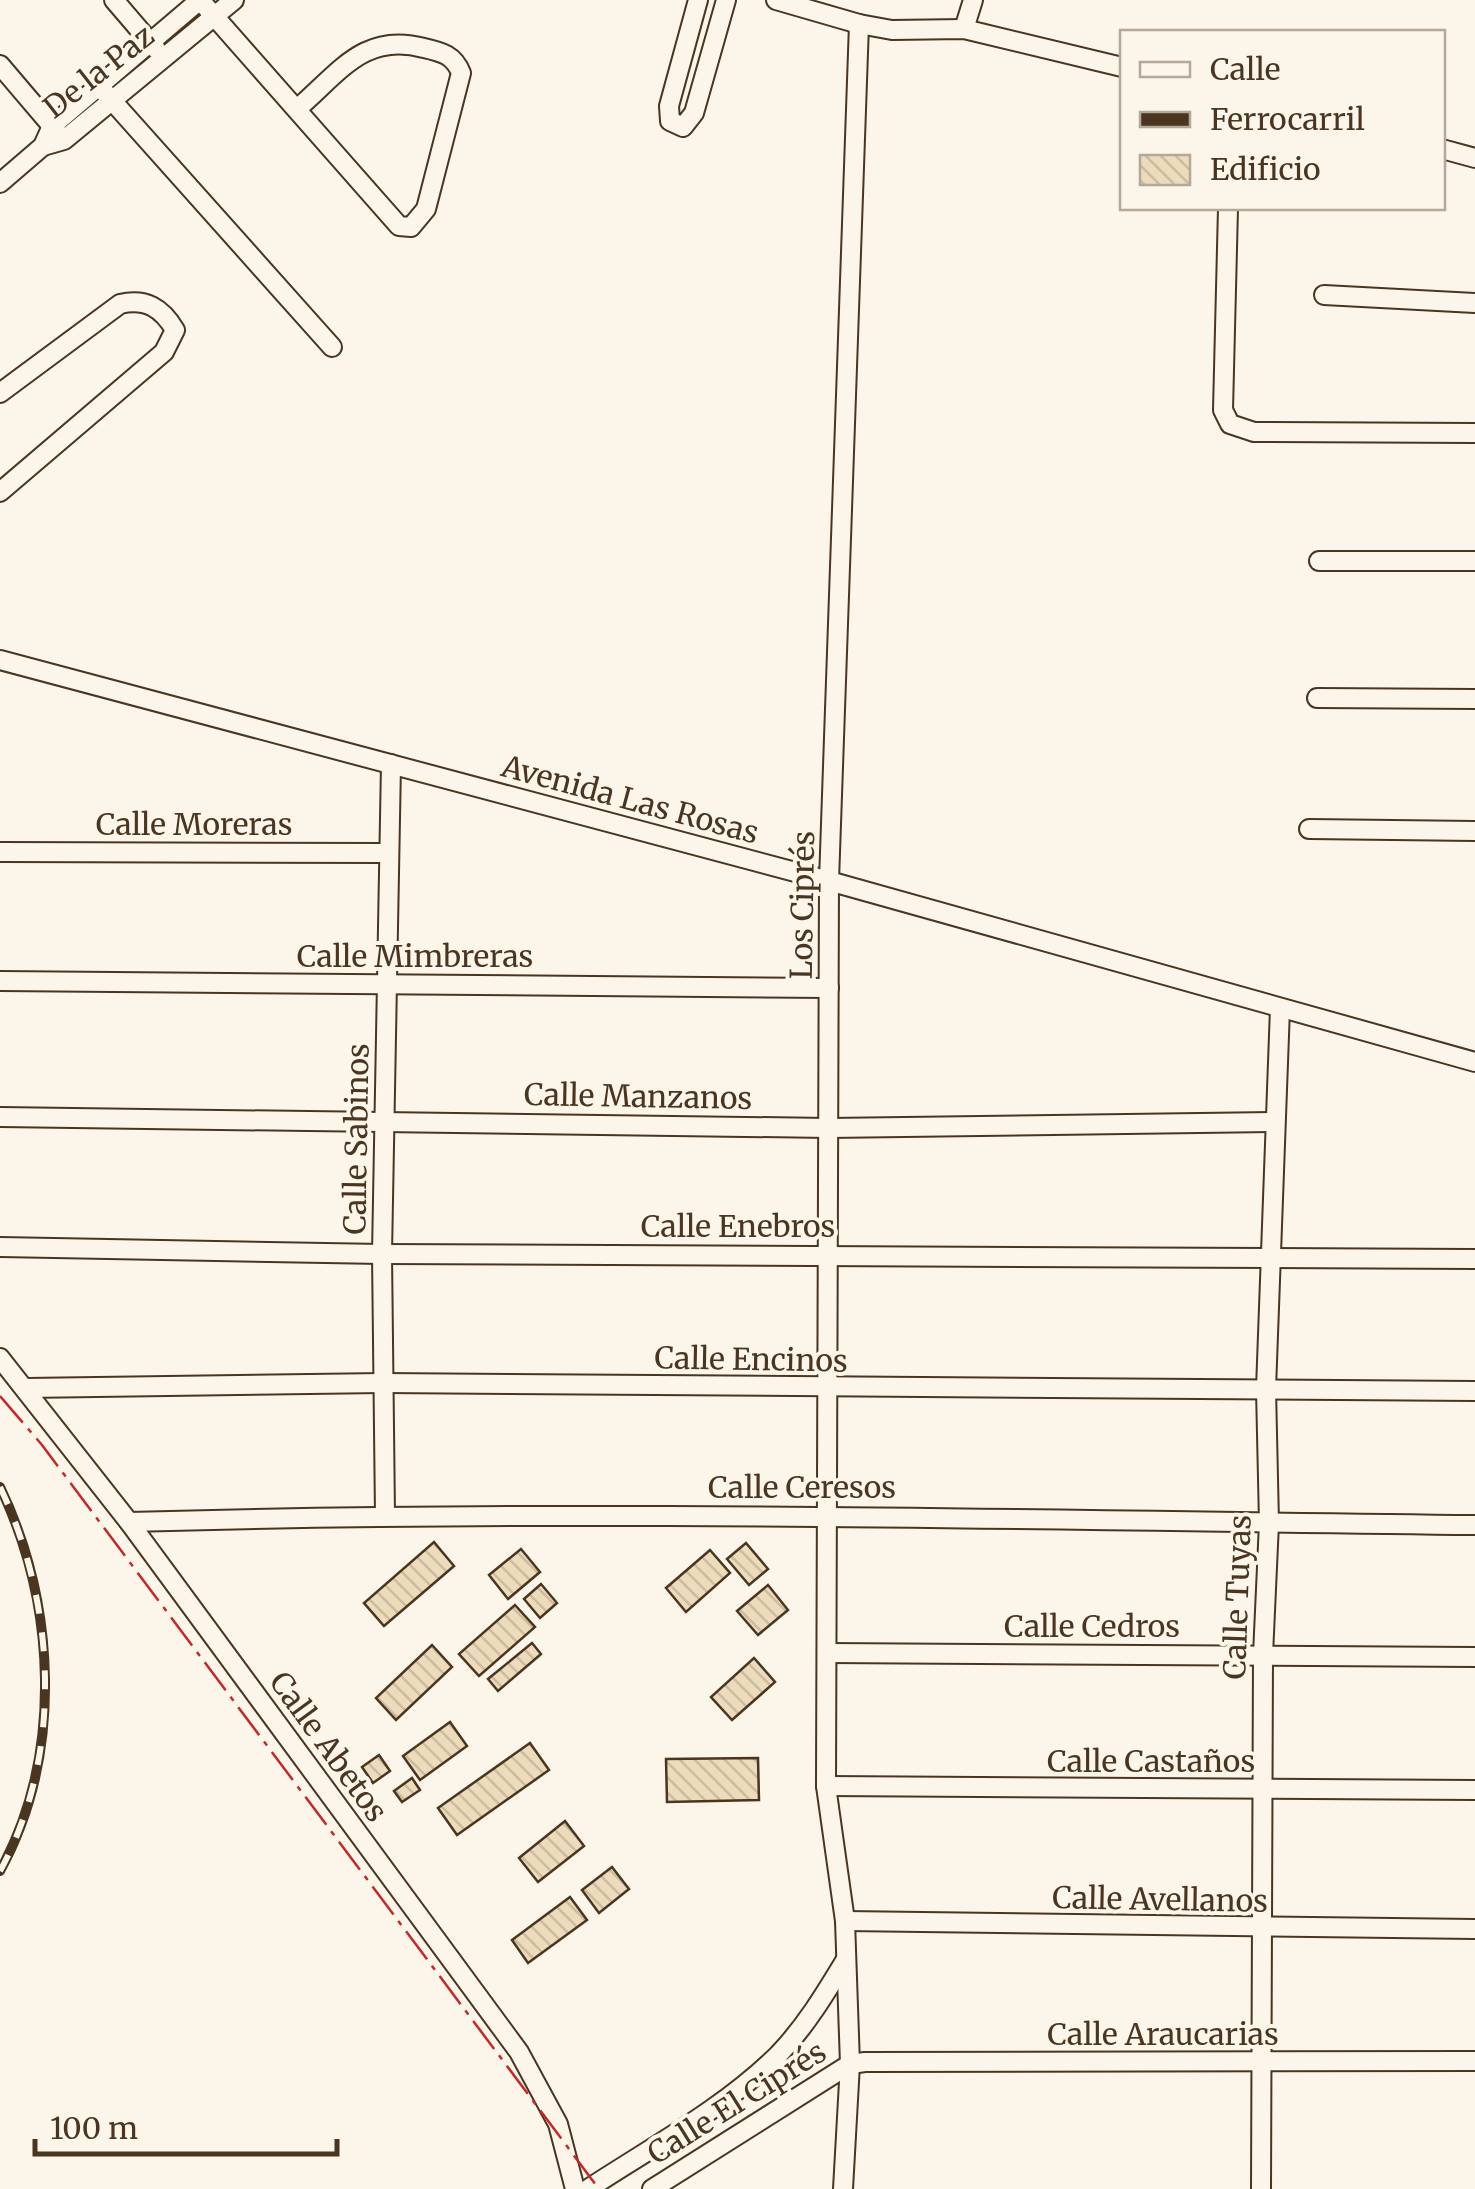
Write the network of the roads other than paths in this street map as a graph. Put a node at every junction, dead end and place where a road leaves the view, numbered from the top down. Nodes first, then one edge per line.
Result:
1 (114, 0) edge
2 (200, 0) edge
3 (234, 0) edge
4 (698, 0) edge
5 (726, 0) edge
6 (973, 0) edge
7 (786, 2) edge
8 (215, 16) junction
9 (860, 24) junction
10 (964, 29) junction
11 (157, 50) junction
12 (0, 65) edge
13 (1120, 68) edge
14 (105, 93) junction
15 (297, 109) junction
16 (58, 133) junction
17 (1445, 150) edge
18 (1475, 158) edge
19 (0, 182) edge
20 (1228, 210) edge
21 (1324, 295) dead end
22 (1475, 304) edge
23 (332, 347) dead end
24 (0, 393) edge
25 (1475, 432) edge
26 (0, 492) edge
27 (1318, 561) dead end
28 (1475, 561) edge
29 (0, 660) edge
30 (1316, 698) dead end
31 (1475, 699) edge
32 (391, 764) junction
33 (1310, 829) dead end
34 (1475, 831) edge
35 (0, 852) edge
36 (387, 853) junction
37 (829, 882) junction
38 (0, 982) edge
39 (387, 984) junction
40 (829, 988) junction
41 (1280, 1008) junction
42 (1475, 1062) edge
43 (0, 1118) edge
44 (385, 1120) junction
45 (1274, 1122) junction
46 (829, 1128) junction
47 (0, 1247) edge
48 (382, 1254) junction
49 (828, 1255) junction
50 (1269, 1256) junction
51 (1475, 1259) edge
52 (0, 1358) edge
53 (383, 1384) junction
54 (26, 1388) junction
55 (828, 1388) junction
56 (1266, 1389) junction
57 (1475, 1392) edge
58 (384, 1515) junction
59 (828, 1515) junction
60 (129, 1522) junction
61 (1269, 1523) junction
62 (1475, 1526) edge
63 (828, 1653) junction
64 (1263, 1655) junction
65 (1475, 1657) edge
66 (826, 1786) junction
67 (1263, 1790) junction
68 (1475, 1790) edge
69 (845, 1921) junction
70 (1475, 1929) edge
71 (1262, 1930) junction
72 (845, 1960) junction
73 (1475, 2061) edge
74 (850, 2064) junction
75 (1262, 2064) junction
76 (575, 2189) edge
77 (588, 2189) edge
78 (652, 2189) edge
79 (843, 2189) edge
80 (1262, 2189) edge

1 - 11 street
2 - 8 street
2 - 11 street, De la Paz
3 - 8 street, De la Paz
4 - 5 street
6 - 10 street
7 - 9 street
8 - 11 street, De la Paz
8 - 15 street
9 - 10 street
9 - 37 street, Los Ciprés
10 - 13 street
11 - 14 street, De la Paz
12 - 16 street
14 - 16 street, De la Paz
14 - 23 street
15 - 15 street
16 - 19 street, De la Paz
17 - 18 street
20 - 25 street
21 - 22 street
24 - 26 street
27 - 28 street
29 - 32 street, Avenida Las Rosas
30 - 31 street
32 - 36 street, Calle Sabinos
32 - 37 street, Avenida Las Rosas
33 - 34 street
35 - 36 street, Calle Moreras
36 - 39 street, Calle Sabinos
37 - 40 street, Los Ciprés
37 - 41 street, Avenida Las Rosas
38 - 39 street, Calle Mimbreras
39 - 40 street, Calle Mimbreras
39 - 44 street, Calle Sabinos
40 - 46 street, Los Ciprés
41 - 42 street, Avenida Las Rosas
41 - 45 street, Calle Tuyas
43 - 44 street, Calle Manzanos
44 - 46 street, Calle Manzanos
44 - 48 street, Calle Sabinos
45 - 46 street, Calle Manzanos
45 - 50 street, Calle Tuyas
46 - 49 street, Los Ciprés
47 - 48 street, Calle Enebros
48 - 49 street, Calle Enebros
48 - 53 street, Calle Sabinos
49 - 50 street, Calle Enebros
49 - 55 street, Los Ciprés
50 - 51 street, Calle Enebros
50 - 56 street, Calle Tuyas
52 - 54 street, Calle Abetos
53 - 54 street, Calle Encinos
53 - 55 street, Calle Encinos
53 - 58 street, Calle Sabinos
54 - 60 street, Calle Abetos
55 - 56 street, Calle Encinos
55 - 59 street, Los Ciprés
56 - 57 street, Calle Encinos
56 - 61 street, Calle Tuyas
58 - 59 street, Calle Ceresos
58 - 60 street, Calle Ceresos
59 - 61 street, Calle Ceresos
59 - 63 street, Los Ciprés
60 - 76 street, Calle Abetos
61 - 62 street, Calle Ceresos
61 - 64 street, Calle Tuyas
63 - 64 street, Calle Cedros
63 - 66 street, Los Ciprés
64 - 65 street, Calle Cedros
64 - 67 street, Calle Tuyas
66 - 67 street, Calle Castaños
66 - 69 street, Los Ciprés
67 - 68 street, Calle Castaños
67 - 71 street, Calle Tuyas
69 - 71 street, Calle Avellanos
69 - 72 street, Los Ciprés
70 - 71 street, Calle Avellanos
71 - 75 street, Calle Tuyas
72 - 74 street, Los Ciprés
72 - 77 street, Calle El Ciprés
73 - 75 street, Calle Araucarias
74 - 75 street, Calle Araucarias
74 - 78 street, Calle El Ciprés
74 - 79 street, Los Ciprés
75 - 80 street, Calle Tuyas

